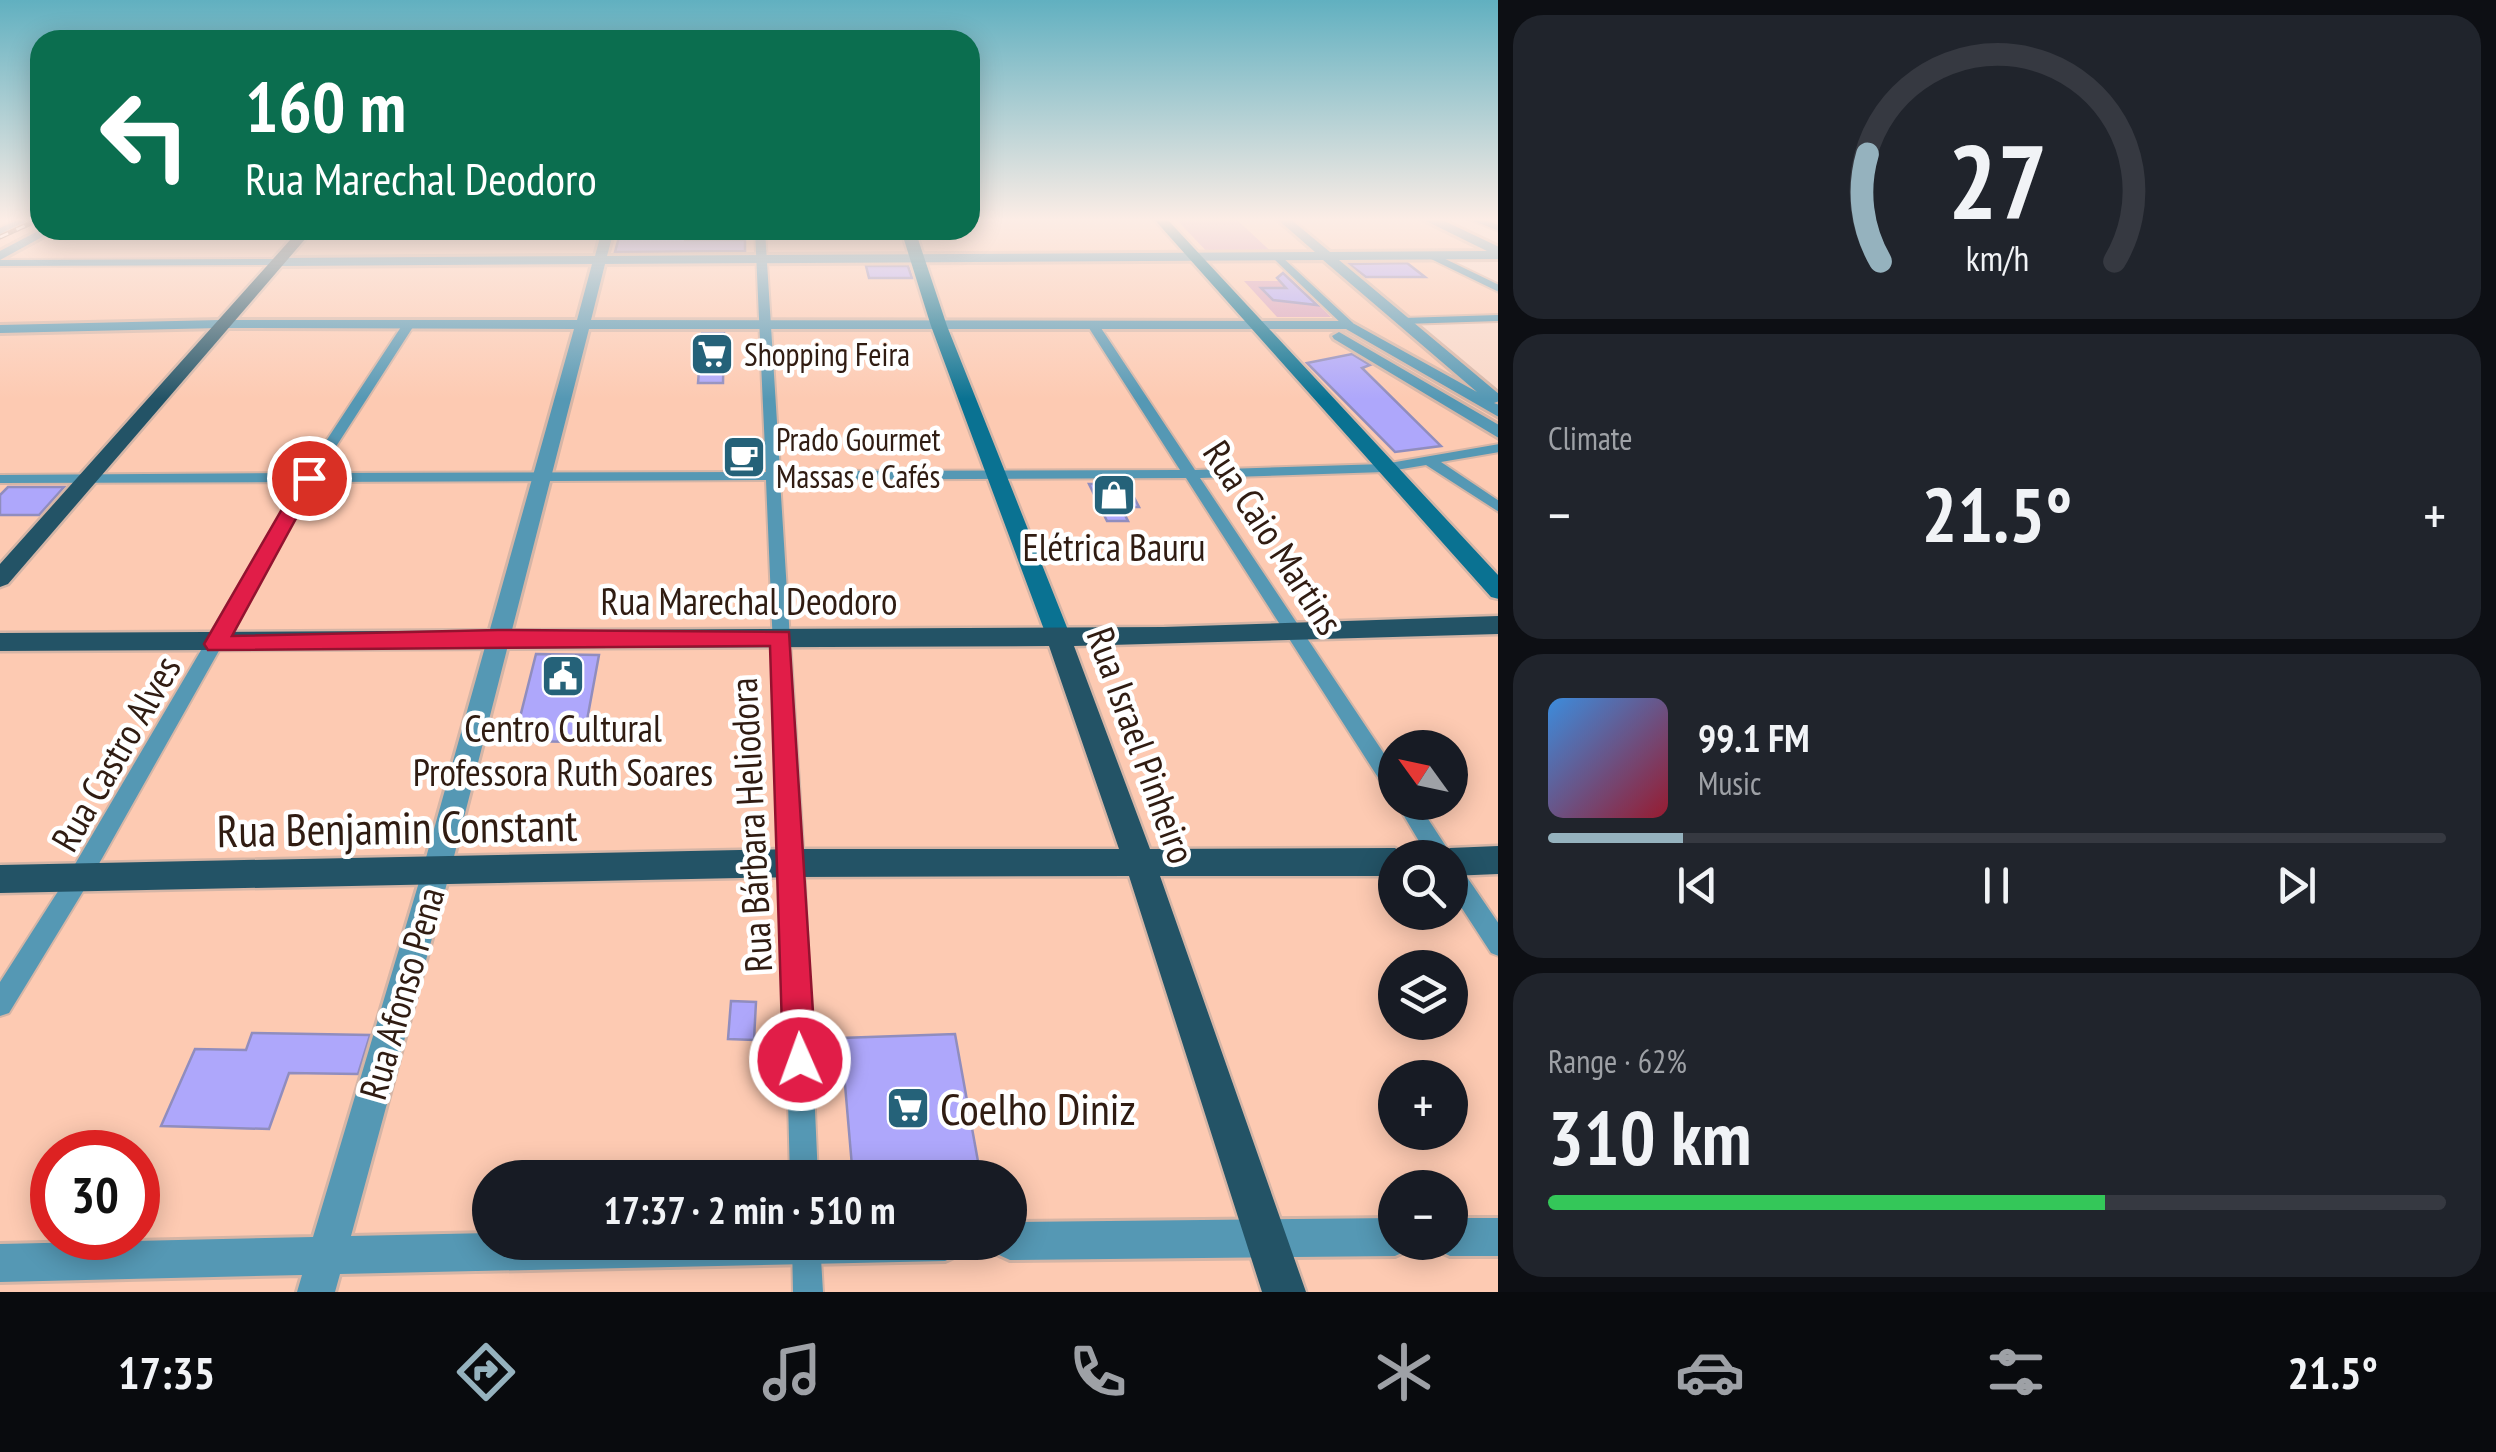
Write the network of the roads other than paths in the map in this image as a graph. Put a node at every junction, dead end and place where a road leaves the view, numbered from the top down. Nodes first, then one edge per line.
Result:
1 (263, 278) edge
2 (594, 278) edge
3 (761, 278) edge
4 (925, 278) edge
5 (1217, 278) edge
6 (1300, 278) edge
7 (1354, 278) edge
8 (1498, 318) edge
9 (1403, 321) junction
10 (220, 324) junction
11 (1260, 325) junction
12 (1326, 325) junction
13 (1349, 325) junction
14 (582, 326) junction
15 (766, 326) junction
16 (940, 326) junction
17 (1093, 326) junction
18 (407, 327) junction
19 (0, 329) edge
20 (1448, 358) junction
21 (1383, 364) junction
22 (1424, 369) junction
23 (1498, 403) edge
24 (1498, 412) edge
25 (1498, 433) edge
26 (1498, 448) edge
27 (1431, 462) junction
28 (1384, 468) junction
29 (996, 472) junction
30 (774, 473) junction
31 (1193, 474) junction
32 (542, 476) junction
33 (84, 478) junction
34 (309, 478) junction
35 (0, 479) edge
36 (1498, 508) edge
37 (0, 580) edge
38 (1498, 591) edge
39 (1498, 625) edge
40 (1058, 636) junction
41 (1295, 636) junction
42 (498, 638) junction
43 (781, 638) junction
44 (0, 642) edge
45 (216, 644) junction
46 (1378, 761) edge
47 (1498, 860) edge
48 (1468, 861) edge
49 (1378, 862) edge
50 (1140, 863) junction
51 (793, 864) junction
52 (436, 872) junction
53 (79, 878) junction
54 (0, 879) edge
55 (1468, 898) edge
56 (1498, 945) edge
57 (0, 1004) edge
58 (803, 1160) edge
59 (1264, 1236) junction
60 (1378, 1237) edge
61 (1468, 1237) edge
62 (1498, 1237) edge
63 (1027, 1241) edge
64 (547, 1260) edge
65 (807, 1260) edge
66 (0, 1263) edge
67 (320, 1274) edge
68 (808, 1292) edge
69 (1284, 1292) edge

1 - 10 main road
2 - 14 street, Rua Afonso Pena
3 - 15 street, Rua Bárbara Heliodora
4 - 16 main road, Rua Israel Pinheiro
5 - 11 main road
6 - 13 street
7 - 9 street
8 - 9 street
9 - 20 street
10 - 18 street
10 - 19 street
10 - 33 main road
11 - 12 street
11 - 17 street
11 - 28 main road
12 - 13 street
12 - 21 street
13 - 22 street
14 - 15 street
14 - 18 street
14 - 32 street, Rua Afonso Pena
15 - 16 street
15 - 30 street, Rua Bárbara Heliodora
16 - 17 street
16 - 29 main road, Rua Israel Pinheiro
17 - 31 street, Rua Caio Martins
18 - 34 street, Rua Castro Alves
20 - 22 street
20 - 23 street
21 - 22 street
21 - 25 street
22 - 24 street
26 - 27 street
27 - 28 street
27 - 36 street
28 - 31 street
28 - 38 main road
29 - 30 street
29 - 31 street
29 - 40 main road, Rua Israel Pinheiro
30 - 32 street
30 - 43 street, Rua Bárbara Heliodora
31 - 41 street, Rua Caio Martins
32 - 34 street
32 - 42 street, Rua Afonso Pena
33 - 34 street
33 - 35 street
33 - 37 main road
34 - 45 street, Rua Castro Alves
39 - 41 main road, Rua Marechal Deodoro
40 - 41 main road, Rua Marechal Deodoro
40 - 43 main road, Rua Marechal Deodoro
40 - 50 main road, Rua Israel Pinheiro
41 - 46 street, Rua Caio Martins
42 - 43 main road, Rua Marechal Deodoro
42 - 45 main road, Rua Marechal Deodoro
42 - 52 street, Rua Afonso Pena
43 - 51 street, Rua Bárbara Heliodora
44 - 45 main road, Rua Marechal Deodoro
45 - 53 street, Rua Castro Alves
47 - 48 main road
49 - 50 main road, Rua Benjamin Constant
50 - 51 main road, Rua Benjamin Constant
50 - 59 main road, Rua Israel Pinheiro
51 - 52 main road, Rua Benjamin Constant
51 - 58 street, Rua Bárbara Heliodora
52 - 53 main road, Rua Benjamin Constant
52 - 67 street, Rua Afonso Pena
53 - 54 main road, Rua Benjamin Constant
53 - 57 street, Rua Castro Alves
55 - 56 street
59 - 60 street
59 - 63 street
59 - 69 main road, Rua Israel Pinheiro
61 - 62 street
64 - 67 street
65 - 68 street
66 - 67 street

